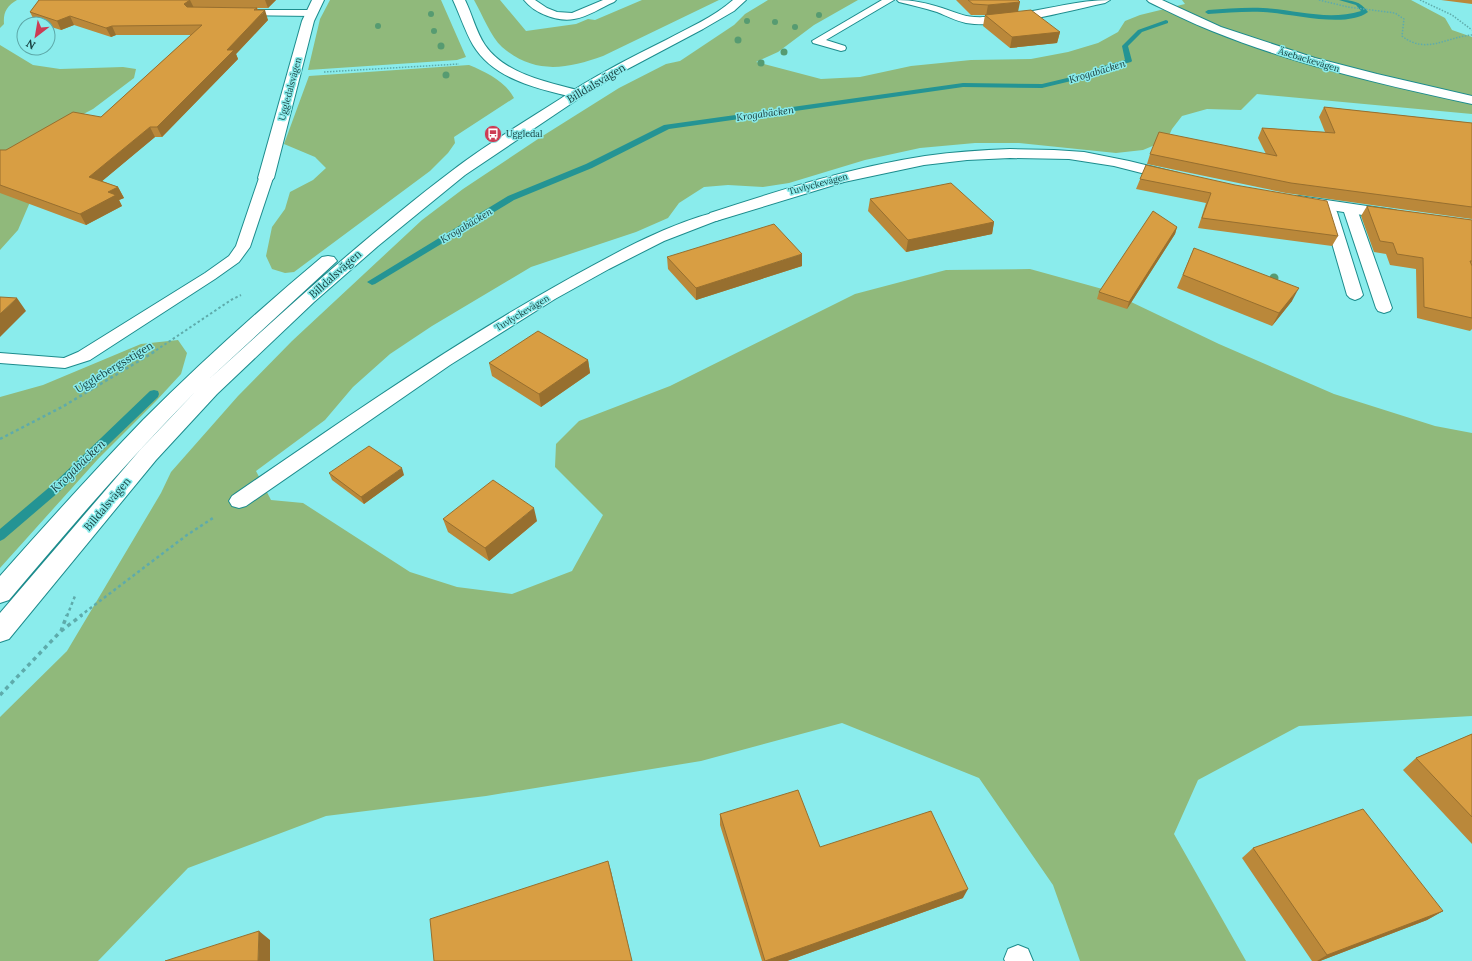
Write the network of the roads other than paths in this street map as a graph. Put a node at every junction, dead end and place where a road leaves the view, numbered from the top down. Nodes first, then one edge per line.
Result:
1 (318, 0) edge
2 (459, 0) edge
3 (529, 0) edge
4 (611, 0) edge
5 (740, 0) edge
6 (889, 0) edge
7 (902, 0) edge
8 (1105, 0) edge
9 (1153, 0) edge
10 (233, 13) edge
11 (312, 13) junction
12 (841, 48) dead end
13 (568, 91) junction
14 (1472, 100) edge
15 (266, 178) joint
16 (1188, 179) edge
17 (1282, 199) edge
18 (1329, 206) junction
19 (1350, 209) junction
20 (716, 216) joint
21 (1406, 217) edge
22 (1355, 295) dead end
23 (1384, 308) dead end
24 (0, 358) edge
25 (239, 501) road end
26 (0, 593) edge
27 (0, 631) edge

1 - 11 street, Uggledalsvägen
2 - 13 street
3 - 4 lane
5 - 13 street, Billdalsvägen
6 - 12 lane
7 - 8 lane
9 - 14 street, Äsebackevägen
10 - 11 lane
11 - 15 street, Uggledalsvägen
13 - 26 street, Billdalsvägen
13 - 27 street, Billdalsvägen
15 - 24 lane
16 - 20 street, Tuvlyckevägen
17 - 18 street
18 - 19 street
18 - 22 lane
19 - 21 street
19 - 23 lane
20 - 25 lane, Tuvlyckevägen

